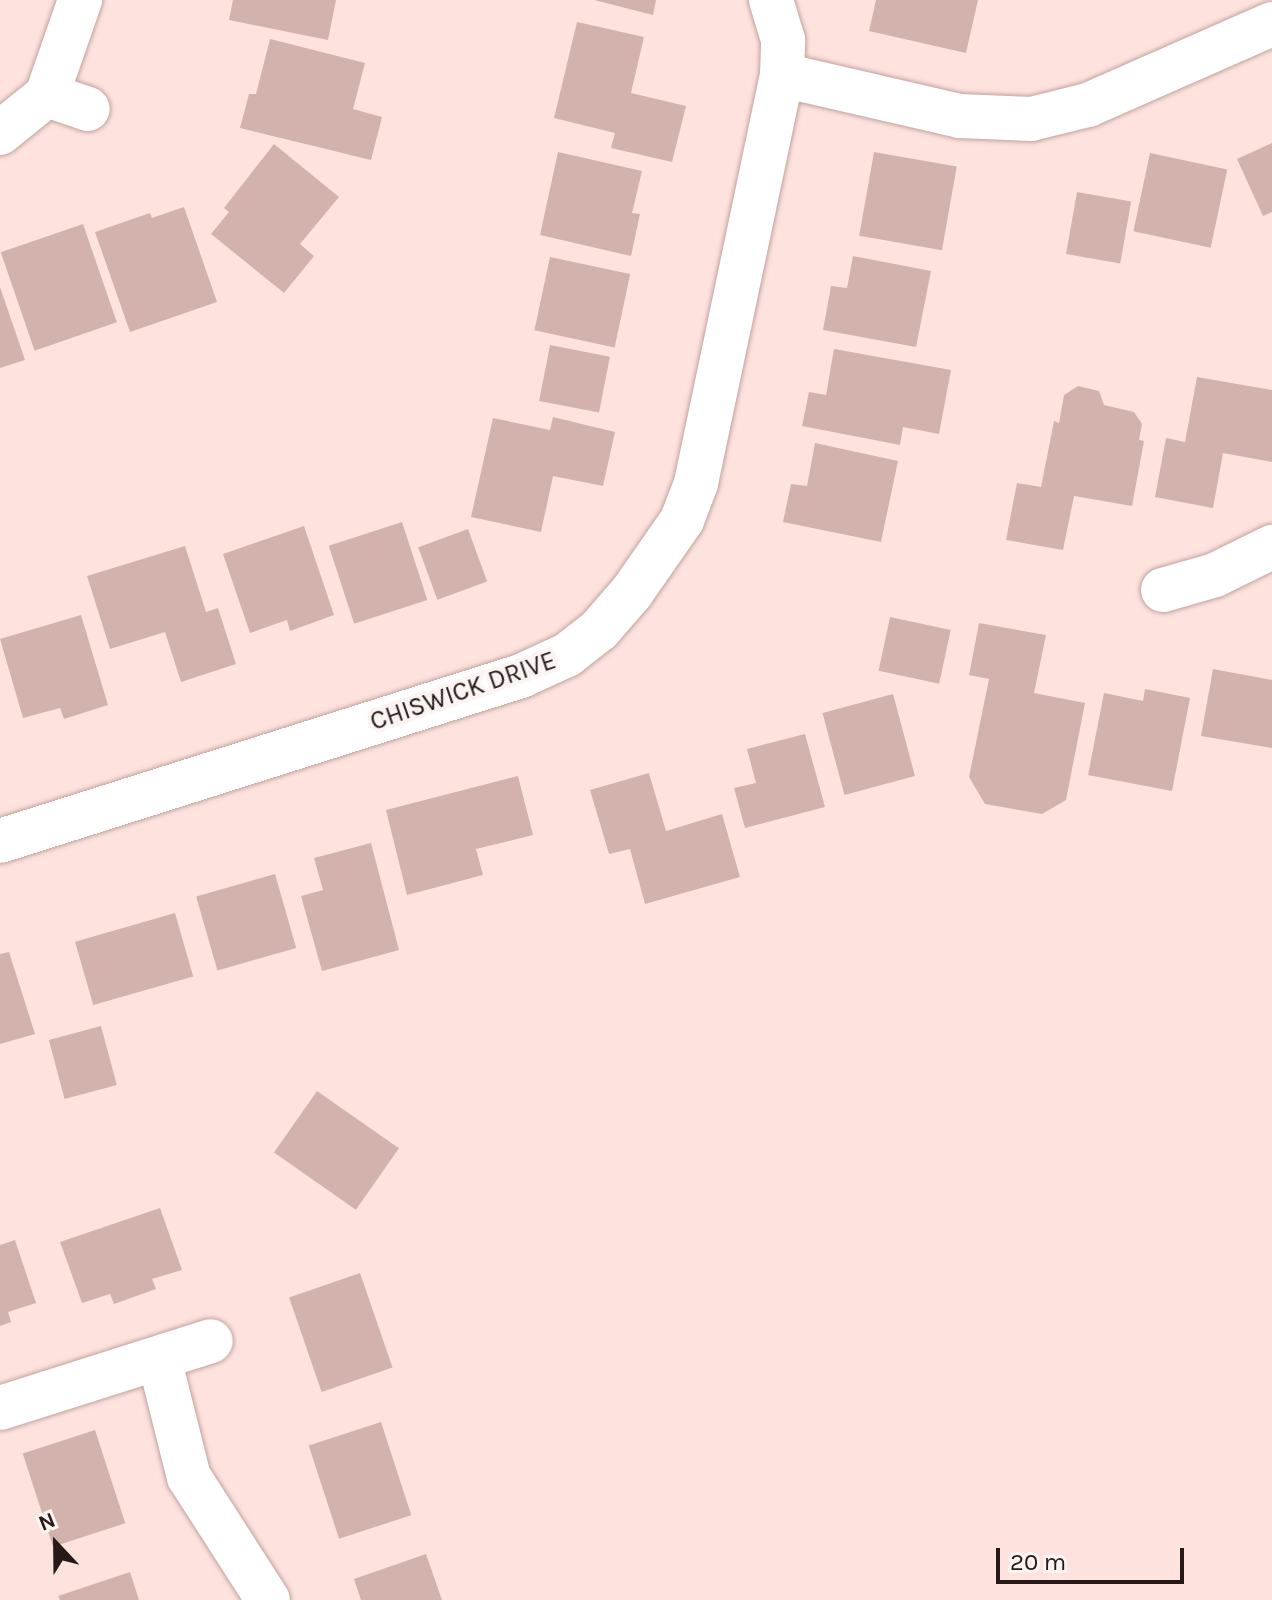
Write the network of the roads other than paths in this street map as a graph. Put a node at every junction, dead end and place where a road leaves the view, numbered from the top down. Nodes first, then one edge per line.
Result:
1 (80, 0) edge
2 (771, 0) edge
3 (1272, 24) edge
4 (782, 75) junction
5 (47, 95) junction
6 (88, 109) dead end
7 (0, 133) edge
8 (1272, 547) edge
9 (1163, 590) dead end
10 (0, 841) edge
11 (211, 1341) dead end
12 (159, 1358) junction
13 (0, 1408) edge
14 (268, 1600) edge

1 - 5 street
2 - 4 street, CHISWICK DRIVE
3 - 4 street
4 - 10 street, CHISWICK DRIVE
5 - 6 street
5 - 7 street
8 - 9 street
11 - 12 street
12 - 13 street
12 - 14 street

